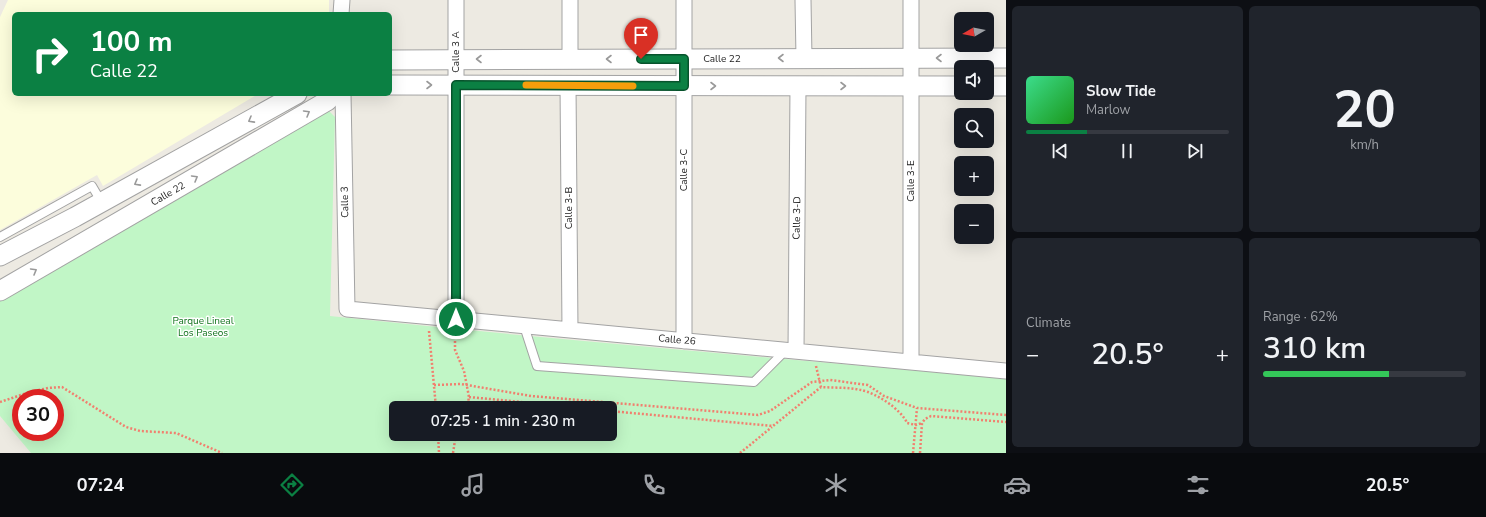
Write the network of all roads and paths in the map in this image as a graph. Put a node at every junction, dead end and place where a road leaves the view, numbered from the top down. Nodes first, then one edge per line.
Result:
1 (342, 0) edge
2 (456, 0) edge
3 (570, 0) edge
4 (684, 0) edge
5 (803, 0) edge
6 (911, 0) edge
7 (342, 12) edge
8 (804, 58) junction
9 (911, 58) junction
10 (1006, 58) edge
11 (456, 59) junction
12 (570, 59) junction
13 (684, 59) junction
14 (392, 60) edge
15 (392, 85) edge
16 (456, 85) junction
17 (568, 85) junction
18 (684, 86) junction
19 (798, 86) junction
20 (911, 86) junction
21 (954, 86) edge
22 (994, 86) edge
23 (1006, 86) edge
24 (293, 96) edge
25 (332, 96) edge
26 (343, 96) edge
27 (102, 203) junction
28 (0, 237) edge
29 (0, 256) edge
30 (0, 291) edge
31 (347, 309) joint
32 (428, 317) junction
33 (455, 319) junction
34 (524, 326) junction
35 (570, 330) junction
36 (684, 341) junction
37 (791, 351) junction
38 (812, 353) junction
39 (911, 362) junction
40 (1006, 371) edge
41 (820, 381) junction
42 (434, 385) junction
43 (467, 385) junction
44 (821, 387) junction
45 (469, 397) junction
46 (435, 401) edge
47 (468, 401) edge
48 (511, 401) edge
49 (0, 402) edge
50 (917, 408) junction
51 (617, 411) edge
52 (1006, 415) edge
53 (1006, 422) edge
54 (922, 423) junction
55 (916, 425) junction
56 (773, 426) junction
57 (438, 441) edge
58 (455, 441) edge
59 (222, 453) edge
60 (439, 453) edge
61 (453, 453) edge
62 (740, 453) edge
63 (913, 453) edge
64 (920, 453) edge

1 - 7 street
2 - 11 street, Calle 3 A
3 - 12 street
4 - 13 street, Calle 3-C
5 - 8 street
6 - 9 street, Calle 3-E
8 - 9 street, Calle 22
8 -> 13 street, Calle 22
10 -> 9 street, Calle 22
9 - 20 street, Calle 3-E
12 -> 11 street, Calle 22
11 - 14 street, Calle 22
11 - 16 street, Calle 3 A
13 -> 12 street, Calle 22
13 - 18 street, Calle 3-C
15 -> 16 street
16 - 17 street
16 - 33 street, Calle 3 A
17 - 18 street
17 - 35 street, Calle 3-B
18 -> 19 street
18 - 36 street, Calle 3-C
19 -> 20 street
19 - 37 street, Calle 3-D
20 - 21 street
20 - 39 street, Calle 3-E
22 - 23 street
24 -> 27 street
30 -> 25 street, Calle 22
26 - 31 street, Calle 3
27 - 28 lane
27 - 29 street
31 - 32 street, Calle 26
32 - 33 street, Calle 26
32 - 42 path
33 - 34 street, Calle 26
33 - 43 path
34 - 35 street, Calle 26
34 - 37 lane
35 - 36 street, Calle 26
36 - 37 street, Calle 26
37 - 38 street, Calle 26
38 - 39 street, Calle 26
38 - 41 path
39 - 40 street, Calle 26
41 - 43 path
41 - 44 path
41 - 50 path
42 - 43 path
42 - 46 path
43 - 45 path
44 - 55 path
44 - 56 path
45 - 47 path
45 - 48 path
49 - 59 path
50 - 52 path
50 - 55 path
51 - 56 path
53 - 54 path
54 - 55 path
54 - 64 path
55 - 63 path
56 - 62 path
57 - 60 path
58 - 61 path

